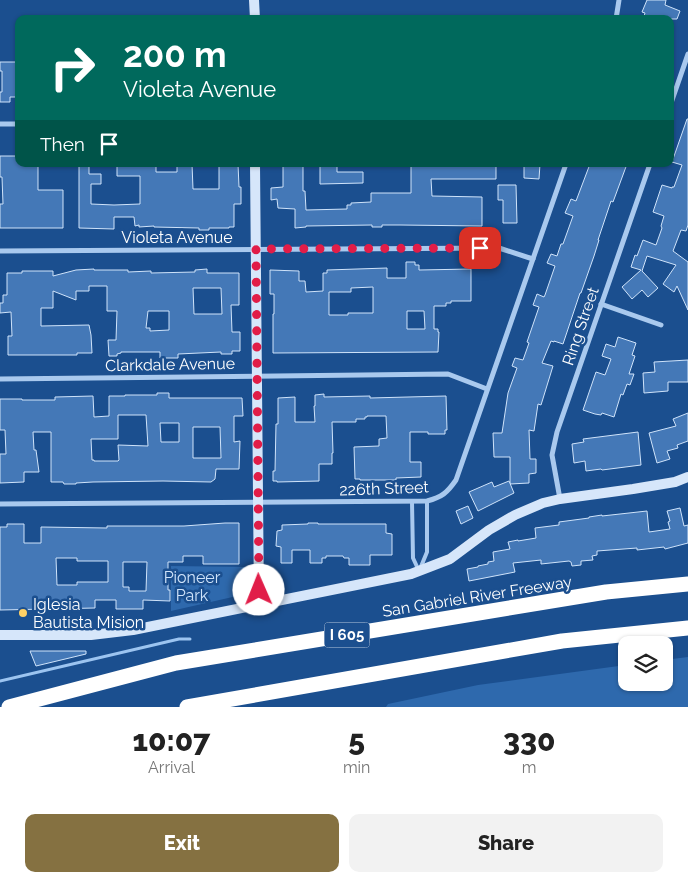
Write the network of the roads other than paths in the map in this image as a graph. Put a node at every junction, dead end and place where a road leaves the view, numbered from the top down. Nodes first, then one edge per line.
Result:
1 (254, 0) edge
2 (619, 0) edge
3 (254, 15) edge
4 (617, 15) edge
5 (688, 54) edge
6 (674, 94) edge
7 (0, 124) edge
8 (15, 124) edge
9 (255, 167) edge
10 (565, 167) edge
11 (649, 167) edge
12 (256, 249) junction
13 (0, 250) edge
14 (533, 259) junction
15 (601, 304) junction
16 (661, 325) dead end
17 (257, 376) junction
18 (0, 378) edge
19 (487, 389) junction
20 (688, 477) edge
21 (560, 499) junction
22 (427, 501) junction
23 (412, 502) junction
24 (258, 503) junction
25 (0, 504) edge
26 (419, 571) junction
27 (688, 584) edge
28 (259, 605) junction
29 (688, 628) edge
30 (0, 635) edge
31 (9, 707) edge
32 (187, 707) edge

1 - 3 street
2 - 4 street
5 - 6 street
7 - 8 street
9 - 12 street
10 - 14 street, 226th Street
11 - 15 street, Ring Street
12 - 13 street, Violeta Avenue
12 - 14 street, Violeta Avenue
12 - 17 street
14 - 19 street, 226th Street
15 - 16 street
15 - 21 street, Ring Street
17 - 18 street, Clarkdale Avenue
17 - 19 street, Clarkdale Avenue
17 - 24 street
19 - 22 street, 226th Street
20 - 21 street
21 - 26 street
22 - 23 street, 226th Street
22 - 26 lane
23 - 24 street, 226th Street
23 - 26 lane
24 - 25 street, 226th Street
24 - 28 street
26 - 28 street
27 - 31 highway, San Gabriel River Freeway / I 605
28 - 30 street
29 - 32 highway

